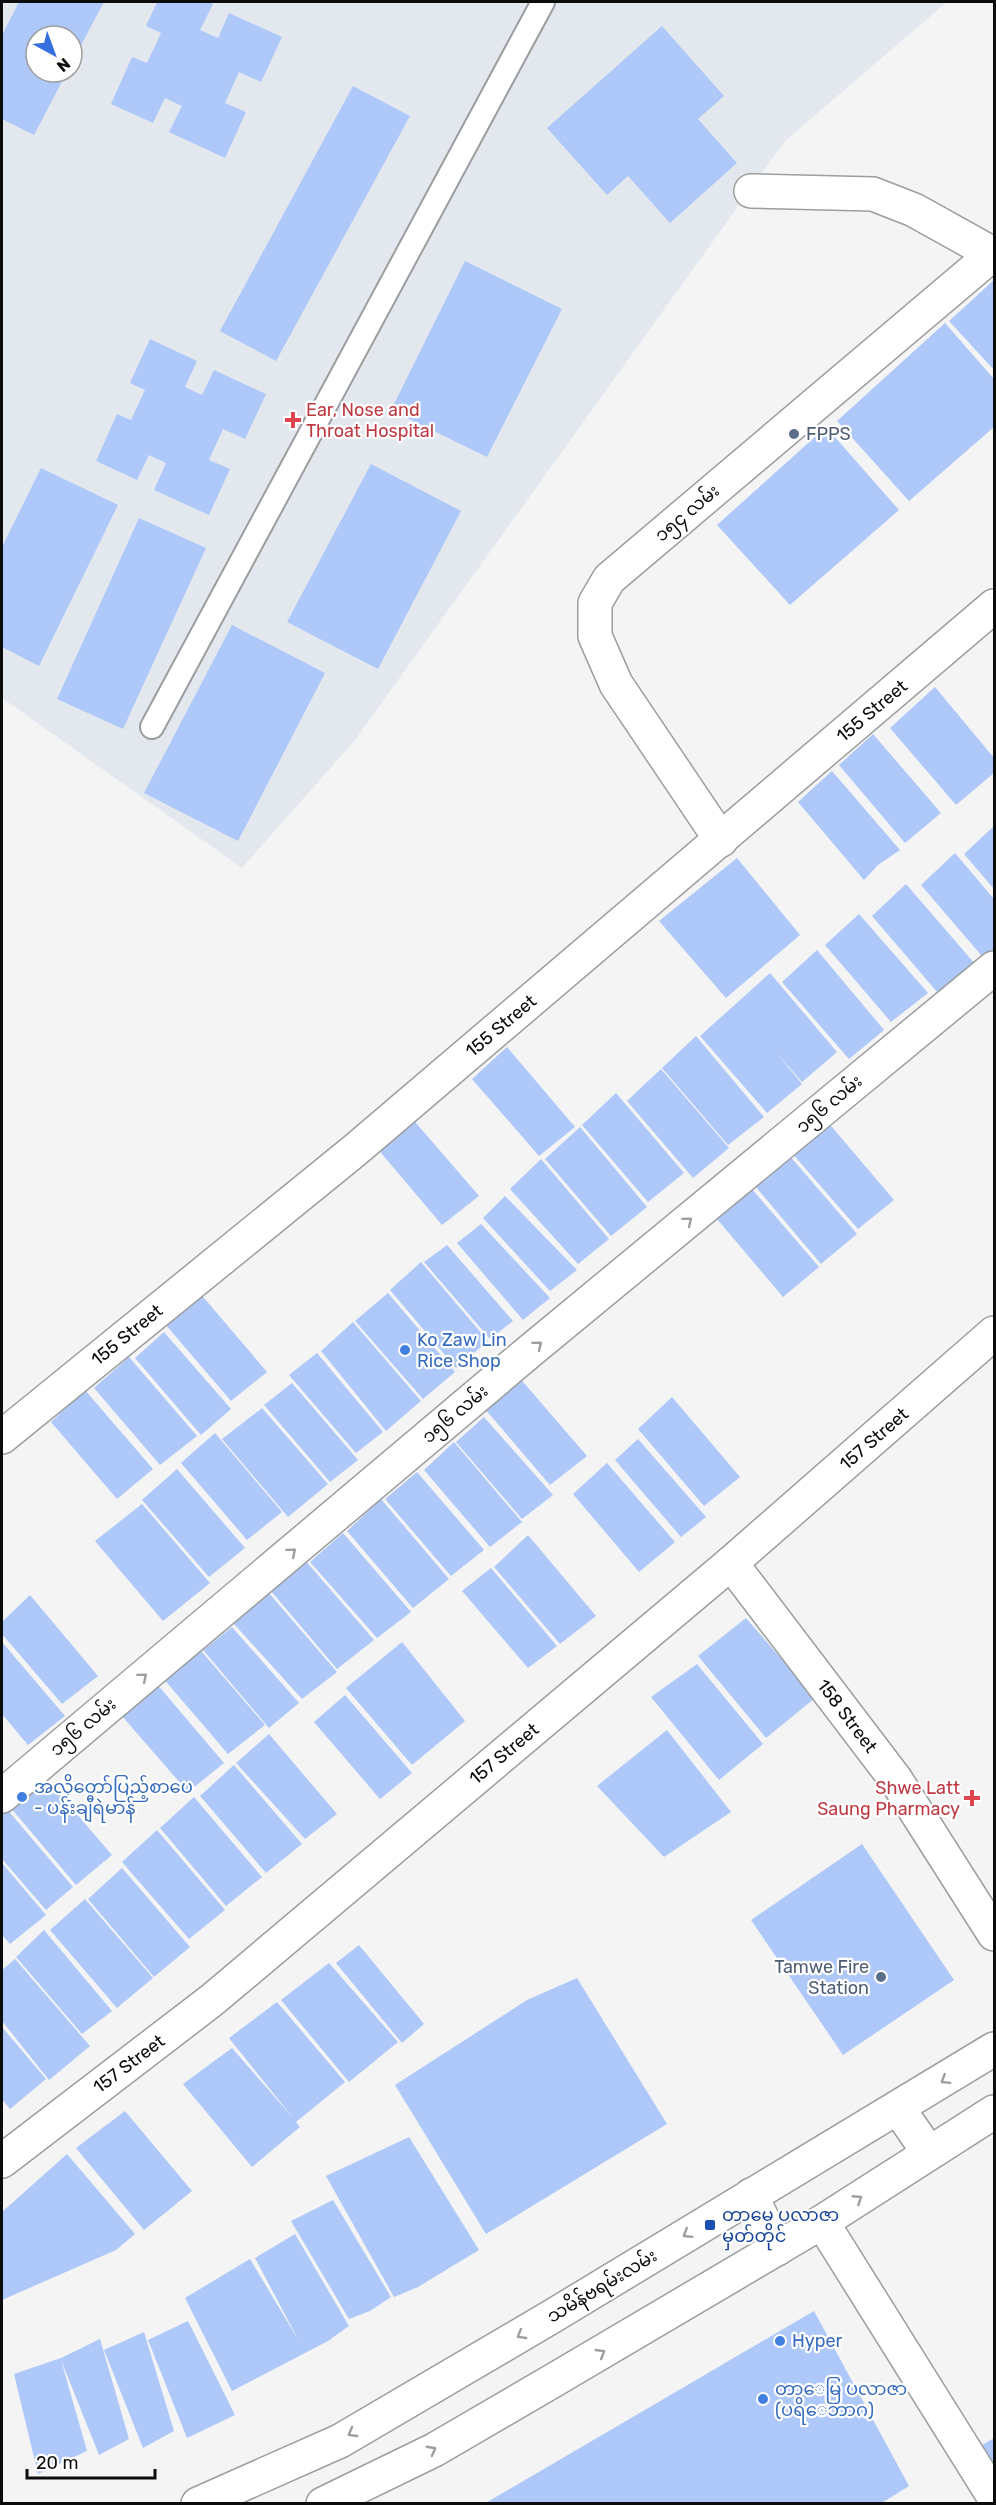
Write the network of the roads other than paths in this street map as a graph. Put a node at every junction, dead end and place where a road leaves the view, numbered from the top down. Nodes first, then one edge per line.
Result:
1 (543, 2) edge
2 (751, 191) dead end
3 (994, 254) edge
4 (994, 606) edge
5 (152, 727) dead end
6 (720, 840) junction
7 (994, 968) edge
8 (994, 1333) edge
9 (2, 1437) edge
10 (731, 1563) junction
11 (2, 1796) edge
12 (994, 1934) edge
13 (994, 2049) edge
14 (898, 2108) junction
15 (994, 2112) edge
16 (929, 2152) junction
17 (2, 2161) edge
18 (751, 2195) junction
19 (822, 2222) junction
20 (777, 2248) junction
21 (994, 2497) edge
22 (198, 2504) edge
23 (323, 2504) edge

1 - 5 lane
2 - 3 street
3 - 6 street, ၁၅၄ လမ်း
4 - 6 street, 155 Street
6 - 9 street, 155 Street
11 -> 7 street, ၁၅၆ လမ်း
8 - 10 street, 157 Street
10 - 12 street, 158 Street
10 - 17 street, 157 Street
13 -> 14 street, သမိန်ဗရမ်းလမ်း
14 - 16 street
14 - 18 street, သမိန်ဗရမ်းလမ်း
15 - 16 street
19 -> 16 street
18 - 20 street
18 -> 22 street, သမိန်ဗရမ်းလမ်း
19 - 20 street
19 - 21 street
23 -> 20 street

